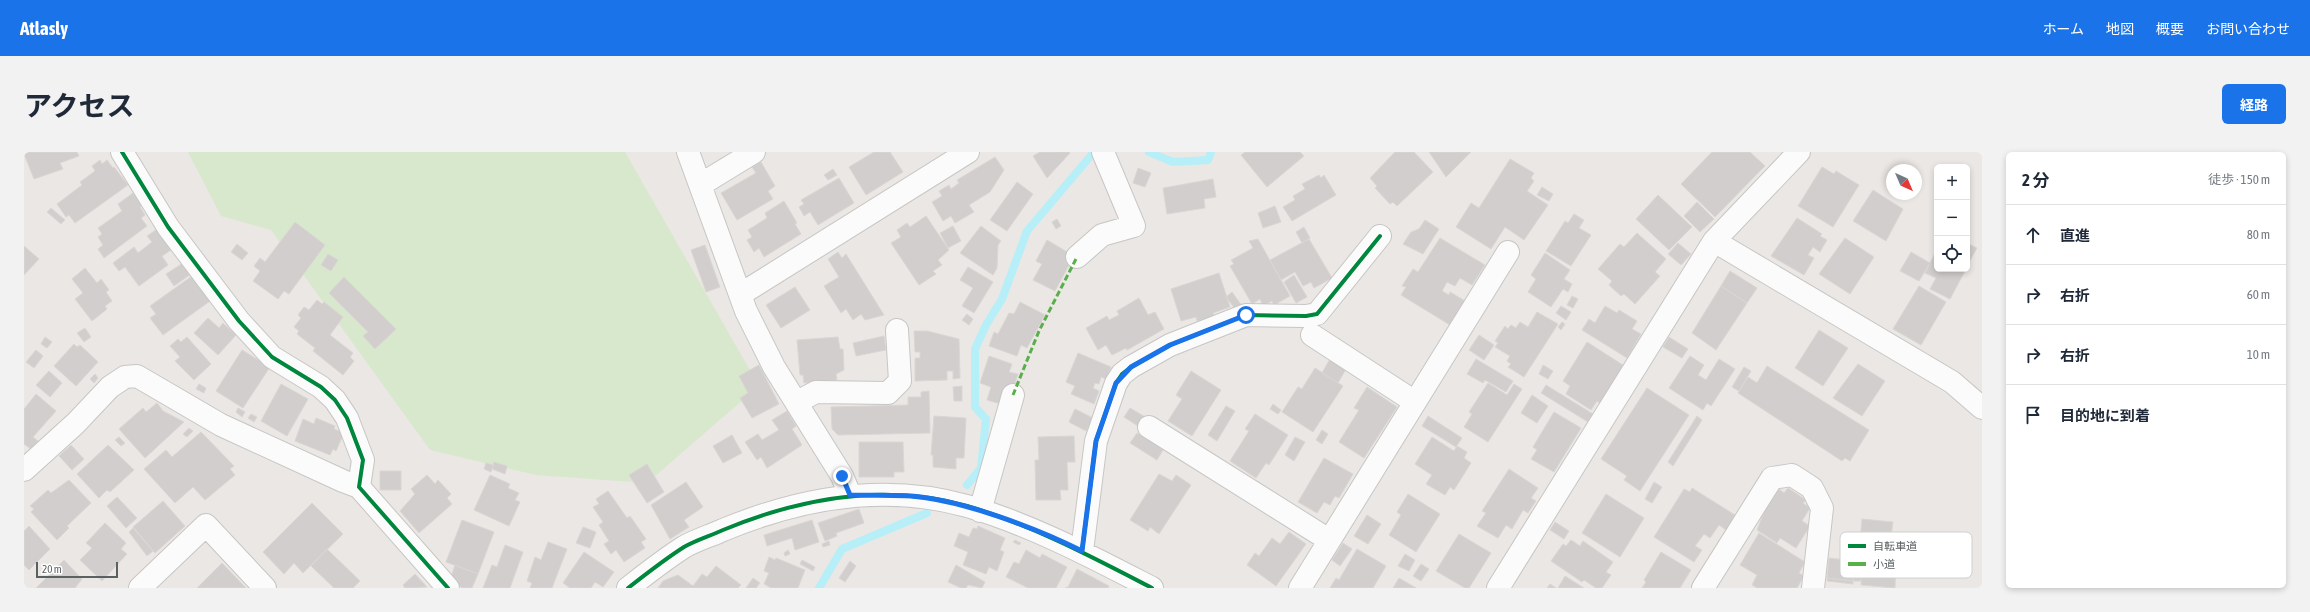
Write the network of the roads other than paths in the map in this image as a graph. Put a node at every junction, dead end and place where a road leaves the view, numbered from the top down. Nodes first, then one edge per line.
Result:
1 (122, 152) edge
2 (688, 152) edge
3 (754, 152) edge
4 (968, 152) edge
5 (1103, 152) edge
6 (1799, 152) edge
7 (700, 185) junction
8 (1380, 236) dead end
9 (1714, 241) junction
10 (1508, 252) dead end
11 (1077, 257) dead end
12 (741, 294) junction
13 (897, 330) dead end
14 (1312, 335) dead end
15 (1013, 395) dead end
16 (797, 402) junction
17 (1415, 402) junction
18 (1982, 408) edge
19 (1149, 427) dead end
20 (24, 470) edge
21 (359, 487) junction
22 (850, 495) junction
23 (980, 511) junction
24 (1329, 540) junction
25 (1082, 551) junction
26 (140, 588) edge
27 (265, 588) edge
28 (448, 588) edge
29 (628, 588) edge
30 (1152, 588) edge
31 (1300, 588) edge
32 (1498, 588) edge
33 (1703, 588) edge
34 (1813, 588) edge

1 - 21 street
2 - 7 street
3 - 7 street
4 - 12 street
5 - 11 street
6 - 9 street
7 - 12 street
8 - 25 street
9 - 18 street
9 - 32 street
10 - 17 street
12 - 16 street
13 - 16 street
14 - 17 street
15 - 23 street
16 - 22 street
17 - 24 street
19 - 24 street
20 - 21 street
21 - 28 street
22 - 23 street
22 - 29 street
23 - 25 street
24 - 31 street
25 - 30 street
26 - 27 street
33 - 34 street

